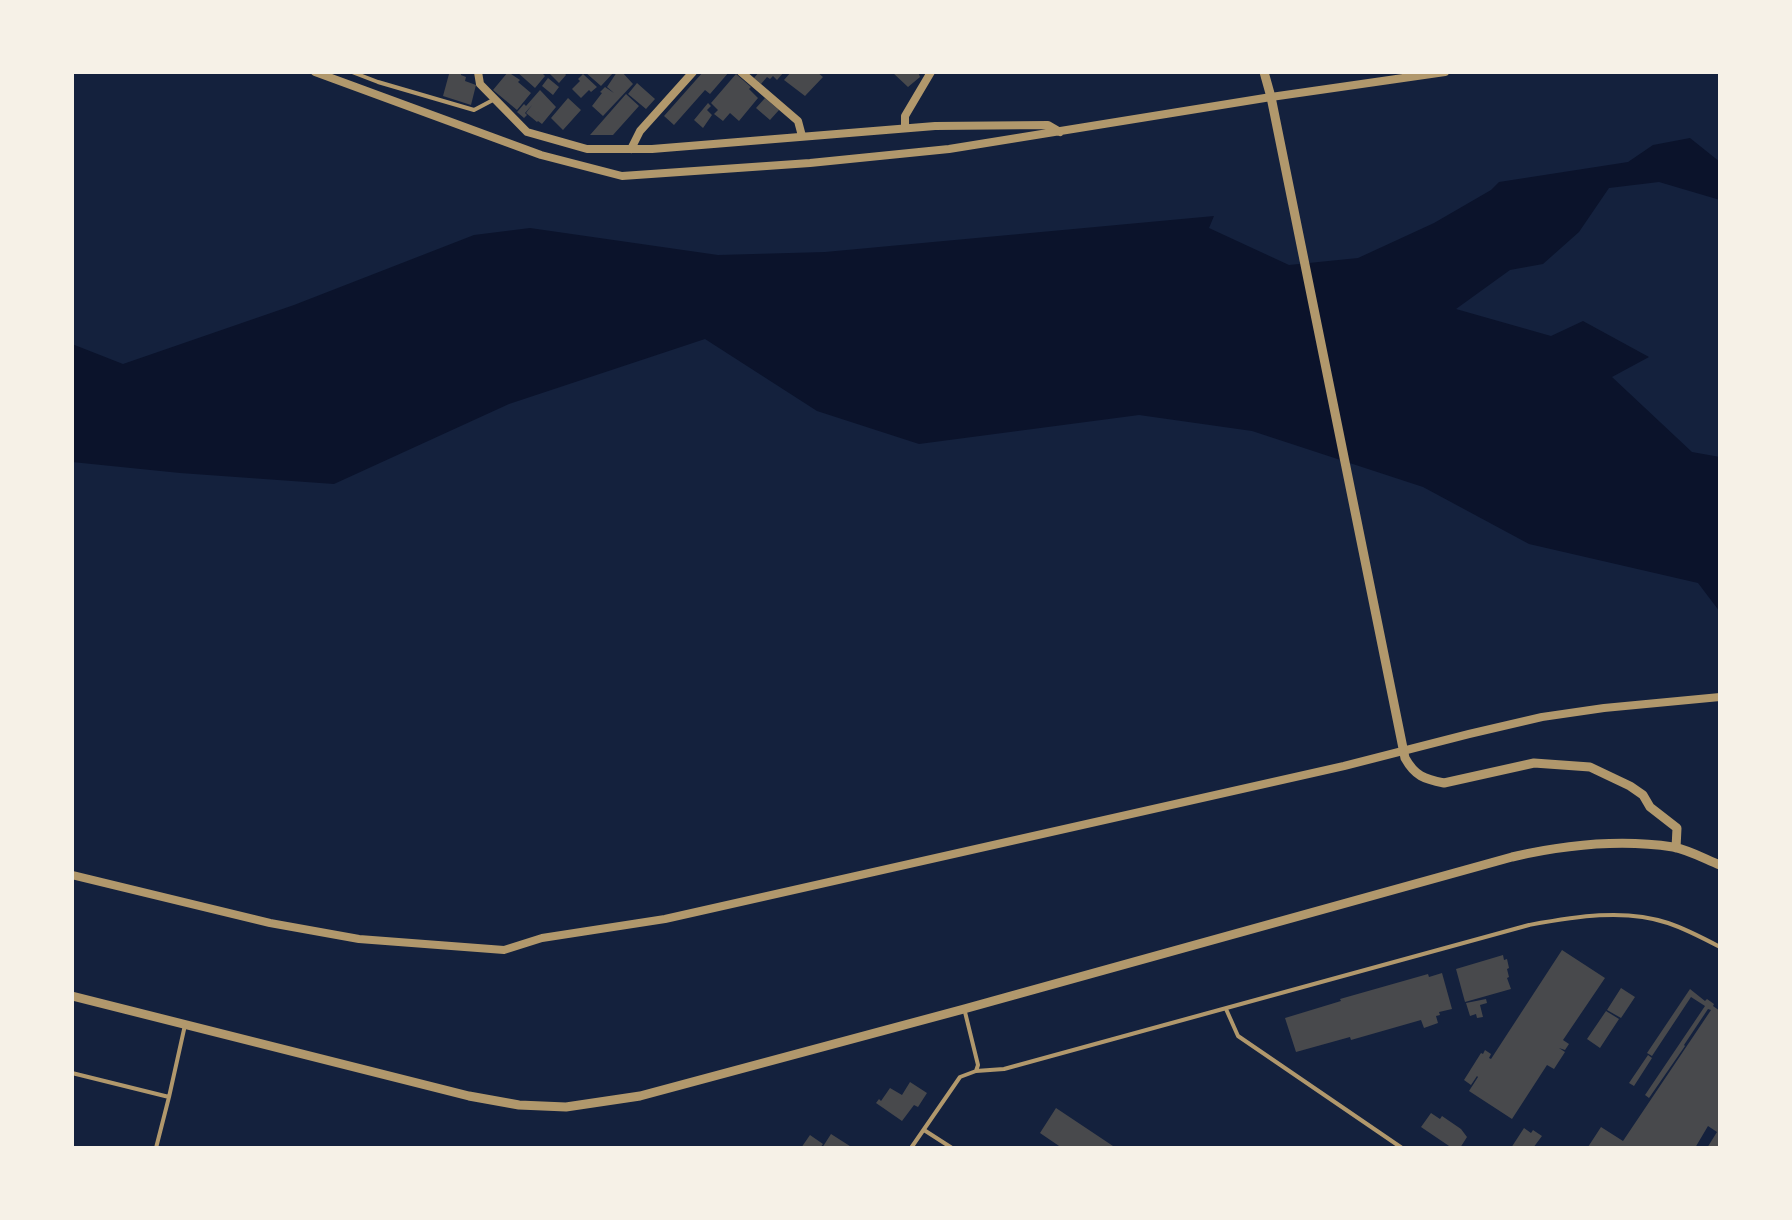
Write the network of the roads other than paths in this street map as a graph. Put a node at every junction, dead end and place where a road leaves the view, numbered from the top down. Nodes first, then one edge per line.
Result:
1 (315, 72) edge
2 (352, 72) edge
3 (478, 72) edge
4 (693, 72) edge
5 (741, 72) edge
6 (931, 72) edge
7 (1264, 72) edge
8 (1445, 72) edge
9 (1271, 97) junction
10 (495, 99) junction
11 (905, 128) junction
12 (1060, 132) junction
13 (802, 136) junction
14 (631, 149) junction
15 (1720, 697) edge
16 (1401, 747) junction
17 (1676, 848) junction
18 (1720, 865) edge
19 (72, 875) edge
20 (1720, 947) edge
21 (72, 996) edge
22 (964, 1009) junction
23 (1226, 1009) junction
24 (186, 1024) junction
25 (976, 1071) junction
26 (72, 1073) edge
27 (169, 1097) junction
28 (924, 1130) junction
29 (156, 1148) edge
30 (911, 1148) edge
31 (952, 1148) edge
32 (1402, 1148) edge

1 - 12 street
2 - 10 lane
3 - 10 street
4 - 14 street
5 - 13 street
6 - 11 street
7 - 9 street
8 - 9 street
9 - 12 street
9 - 16 street
10 - 14 street
11 - 12 street
11 - 13 street
13 - 14 street
15 - 16 street
16 - 17 street
16 - 19 street
17 - 18 street
17 - 22 street
20 - 23 lane
21 - 24 street
22 - 24 street
22 - 25 lane
23 - 25 lane
23 - 32 lane
24 - 27 lane
25 - 28 lane
26 - 27 lane
27 - 29 lane
28 - 30 lane
28 - 31 lane

